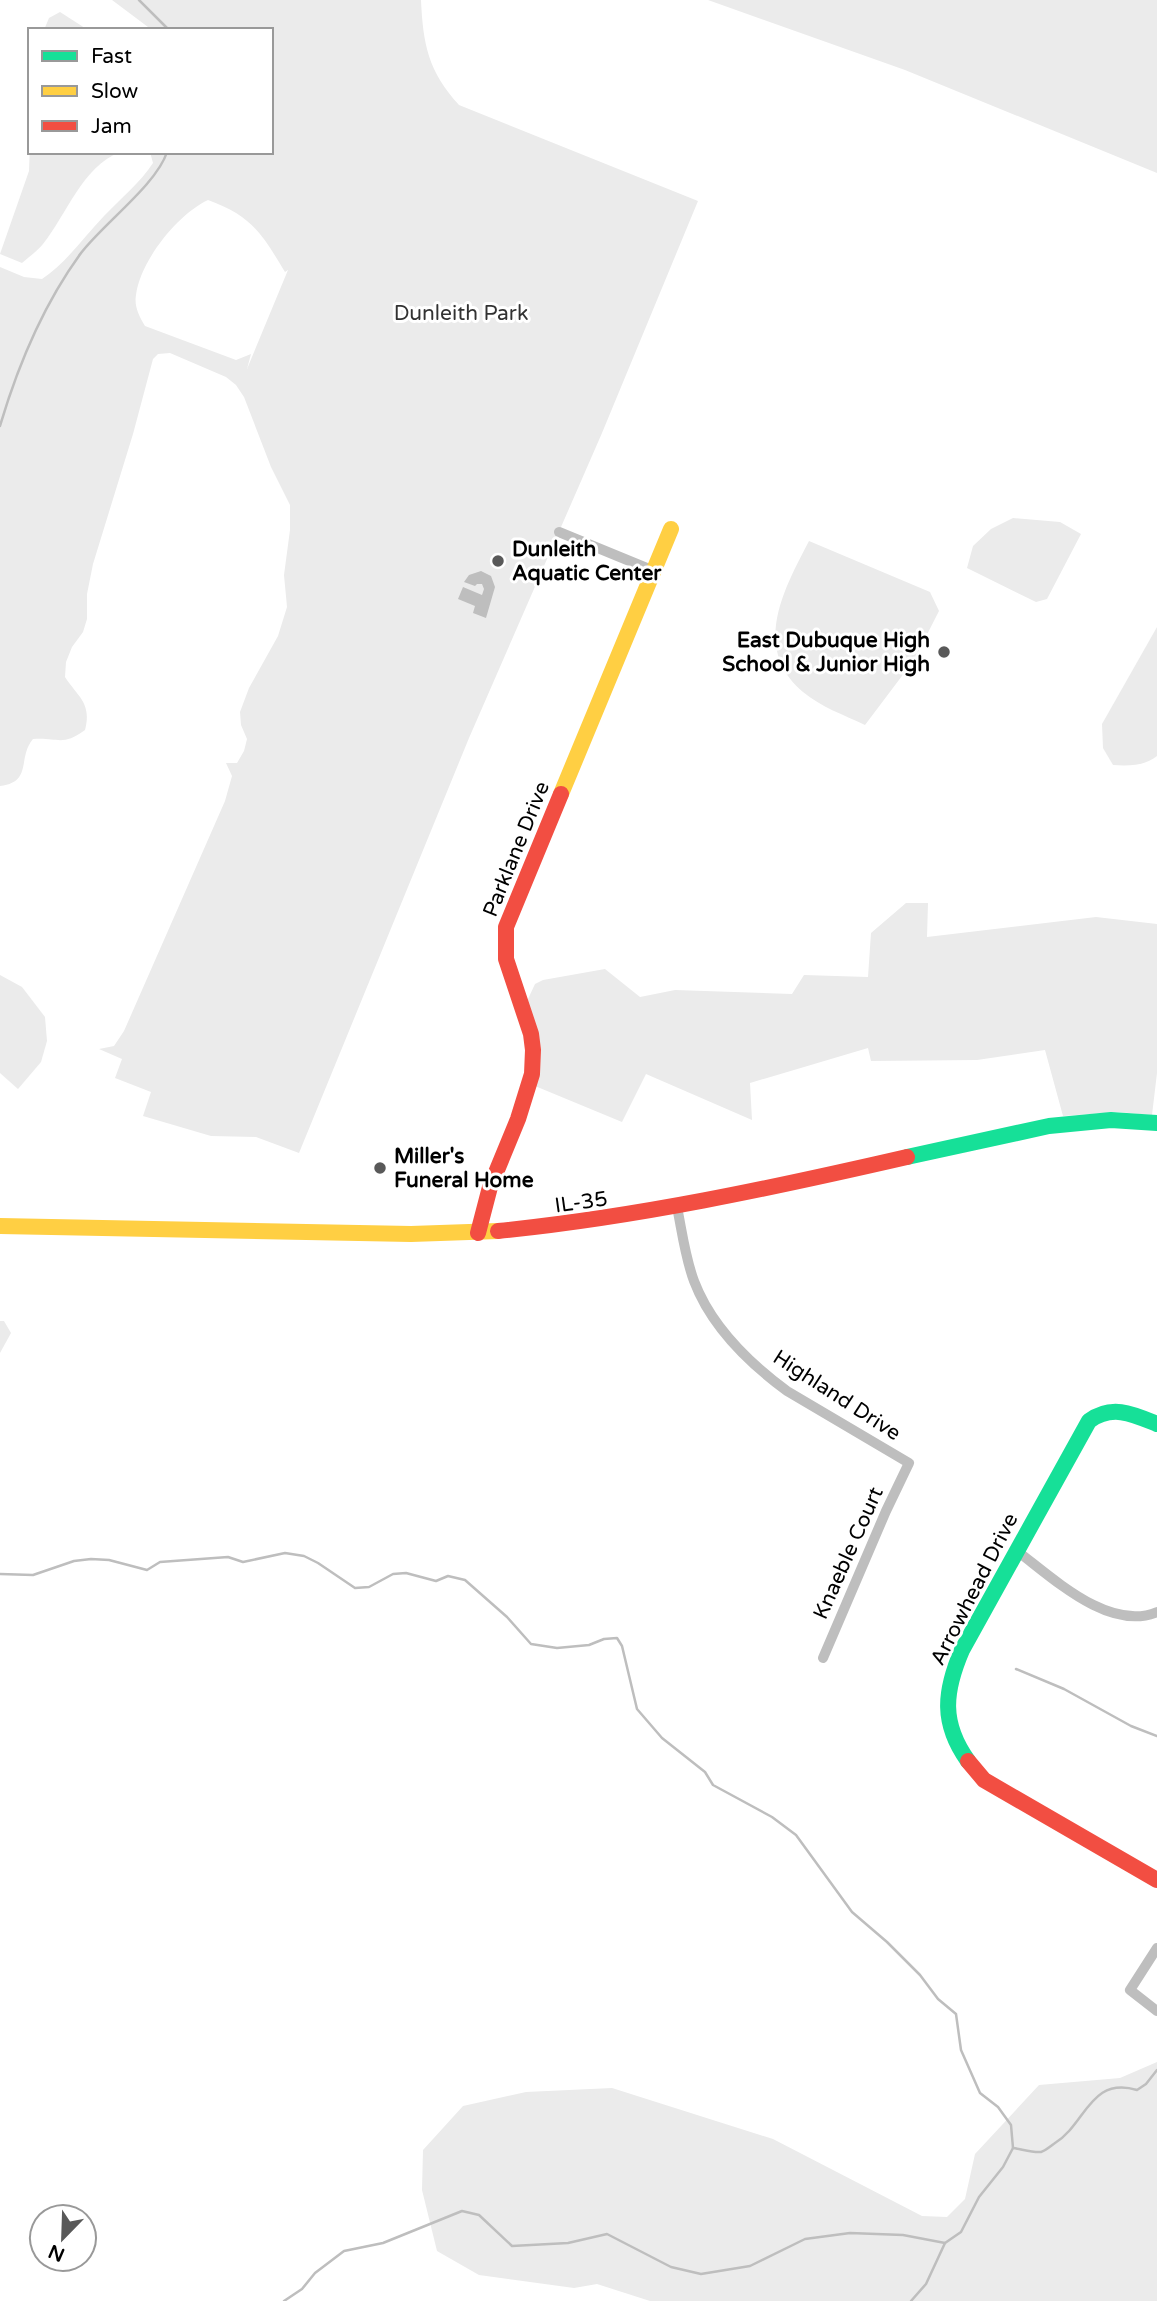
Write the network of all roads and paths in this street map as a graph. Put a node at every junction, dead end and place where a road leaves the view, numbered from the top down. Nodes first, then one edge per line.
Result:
1 (671, 529) dead end
2 (559, 533) dead end
3 (654, 571) junction
4 (1157, 1123) edge
5 (677, 1207) junction
6 (0, 1226) edge
7 (478, 1233) junction
8 (1157, 1424) edge
9 (909, 1463) joint
10 (1017, 1551) junction
11 (1157, 1612) edge
12 (823, 1658) dead end
13 (1157, 1880) edge
14 (1157, 1948) edge
15 (1156, 2010) edge

1 - 3 street, Parklane Drive
2 - 3 street
3 - 7 street, Parklane Drive
4 - 5 street, IL-35
5 - 7 street, IL-35
5 - 9 street, Highland Drive
6 - 7 street, IL-35
8 - 10 street, Arrowhead Drive
9 - 12 street, Knaeble Court
10 - 11 street
10 - 13 street, Arrowhead Drive
14 - 15 street

